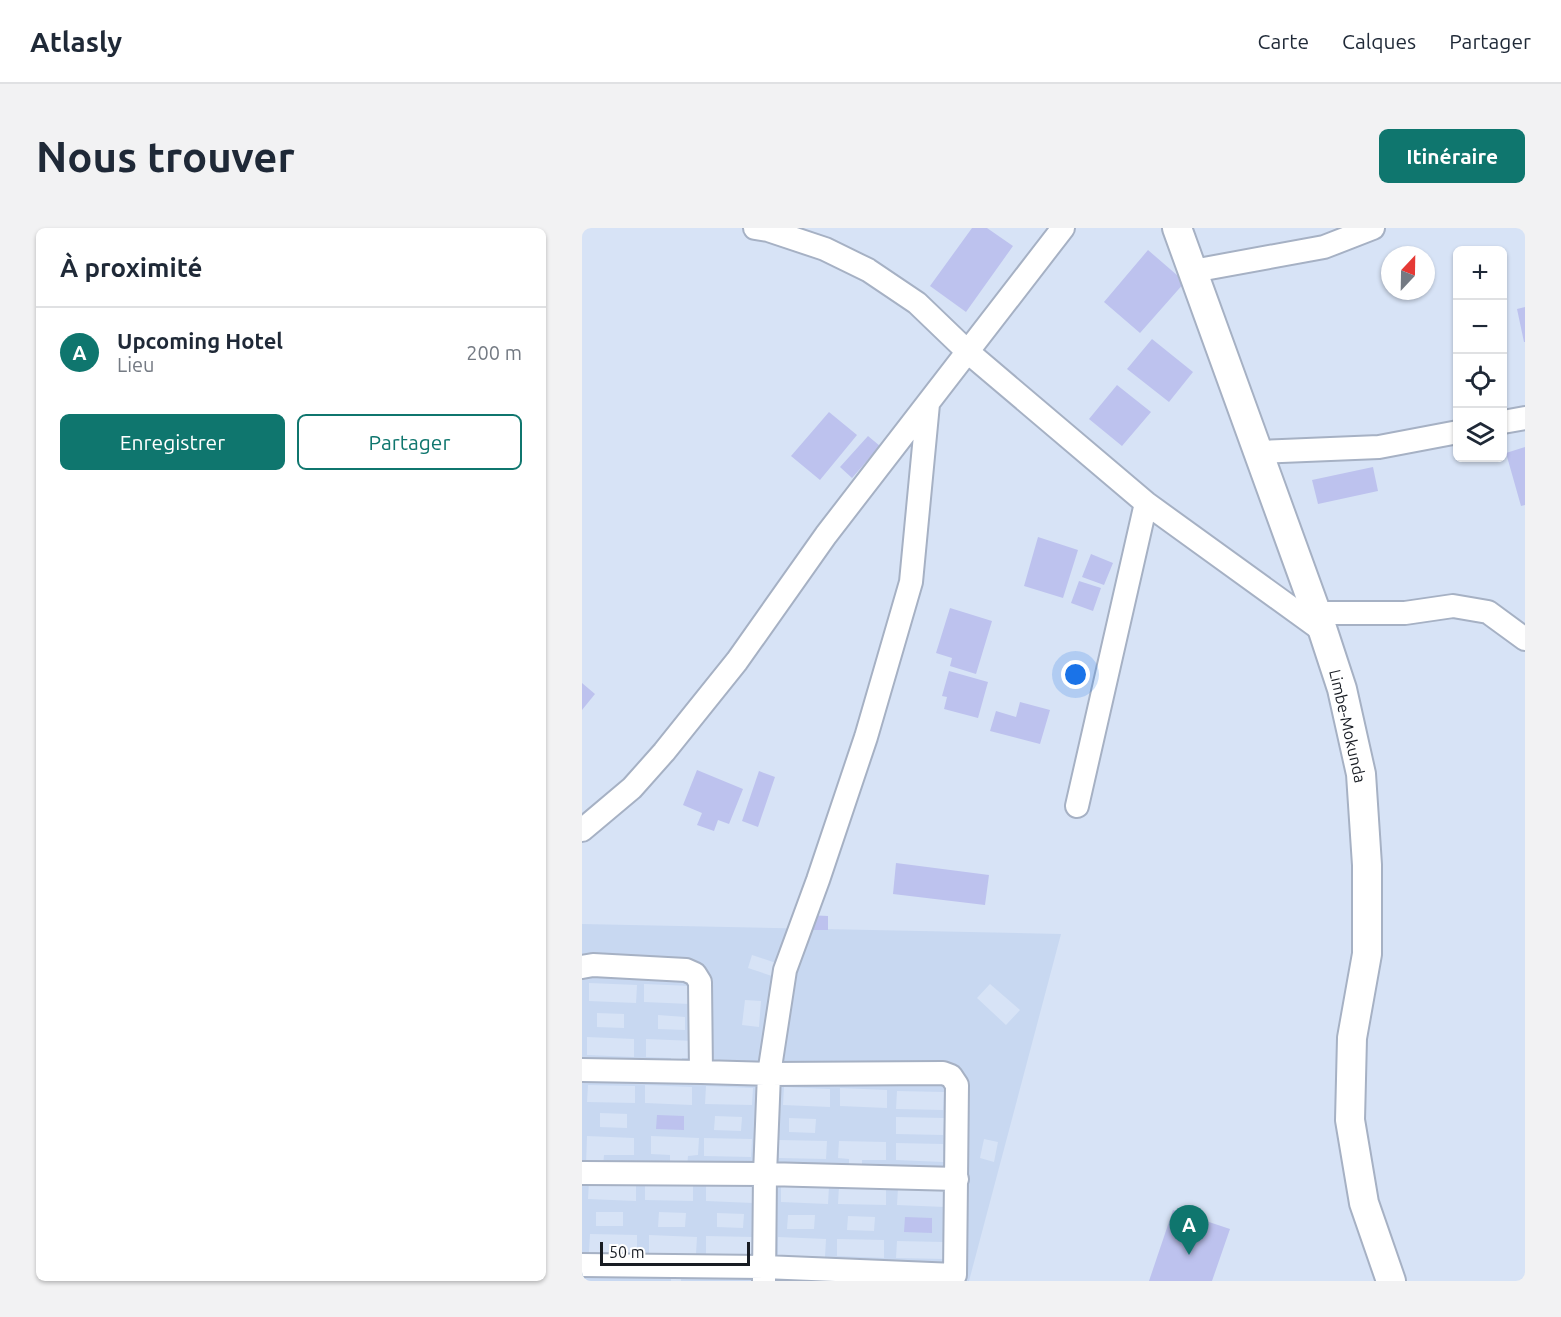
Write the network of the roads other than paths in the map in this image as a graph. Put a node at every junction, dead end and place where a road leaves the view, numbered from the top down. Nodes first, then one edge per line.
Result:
1 (755, 228) edge
2 (1063, 228) edge
3 (1177, 228) edge
4 (1373, 228) edge
5 (1193, 271) junction
6 (968, 352) junction
7 (928, 404) junction
8 (1525, 418) edge
9 (1507, 422) edge
10 (1453, 433) edge
11 (1258, 452) junction
12 (1146, 502) junction
13 (1319, 622) junction
14 (1525, 639) edge
15 (1077, 806) dead end
16 (582, 830) edge
17 (582, 967) edge
18 (582, 1070) edge
19 (700, 1072) junction
20 (769, 1074) junction
21 (582, 1173) edge
22 (765, 1174) junction
23 (957, 1179) junction
24 (582, 1265) edge
25 (764, 1274) edge
26 (955, 1278) edge
27 (1390, 1281) edge

1 - 6 street
2 - 6 street
3 - 5 main road, Limbe-Mokunda
4 - 5 street
5 - 11 main road, Limbe-Mokunda
6 - 7 street
6 - 12 street
7 - 16 street
7 - 20 street
8 - 9 street
10 - 11 street
11 - 13 main road, Limbe-Mokunda
12 - 13 street
12 - 15 street
13 - 14 street
13 - 27 main road, Limbe-Mokunda
17 - 19 street
18 - 19 street
19 - 20 street
20 - 22 street
20 - 23 street
21 - 22 street
22 - 23 street
22 - 25 street
23 - 26 street
24 - 25 street
25 - 26 street

